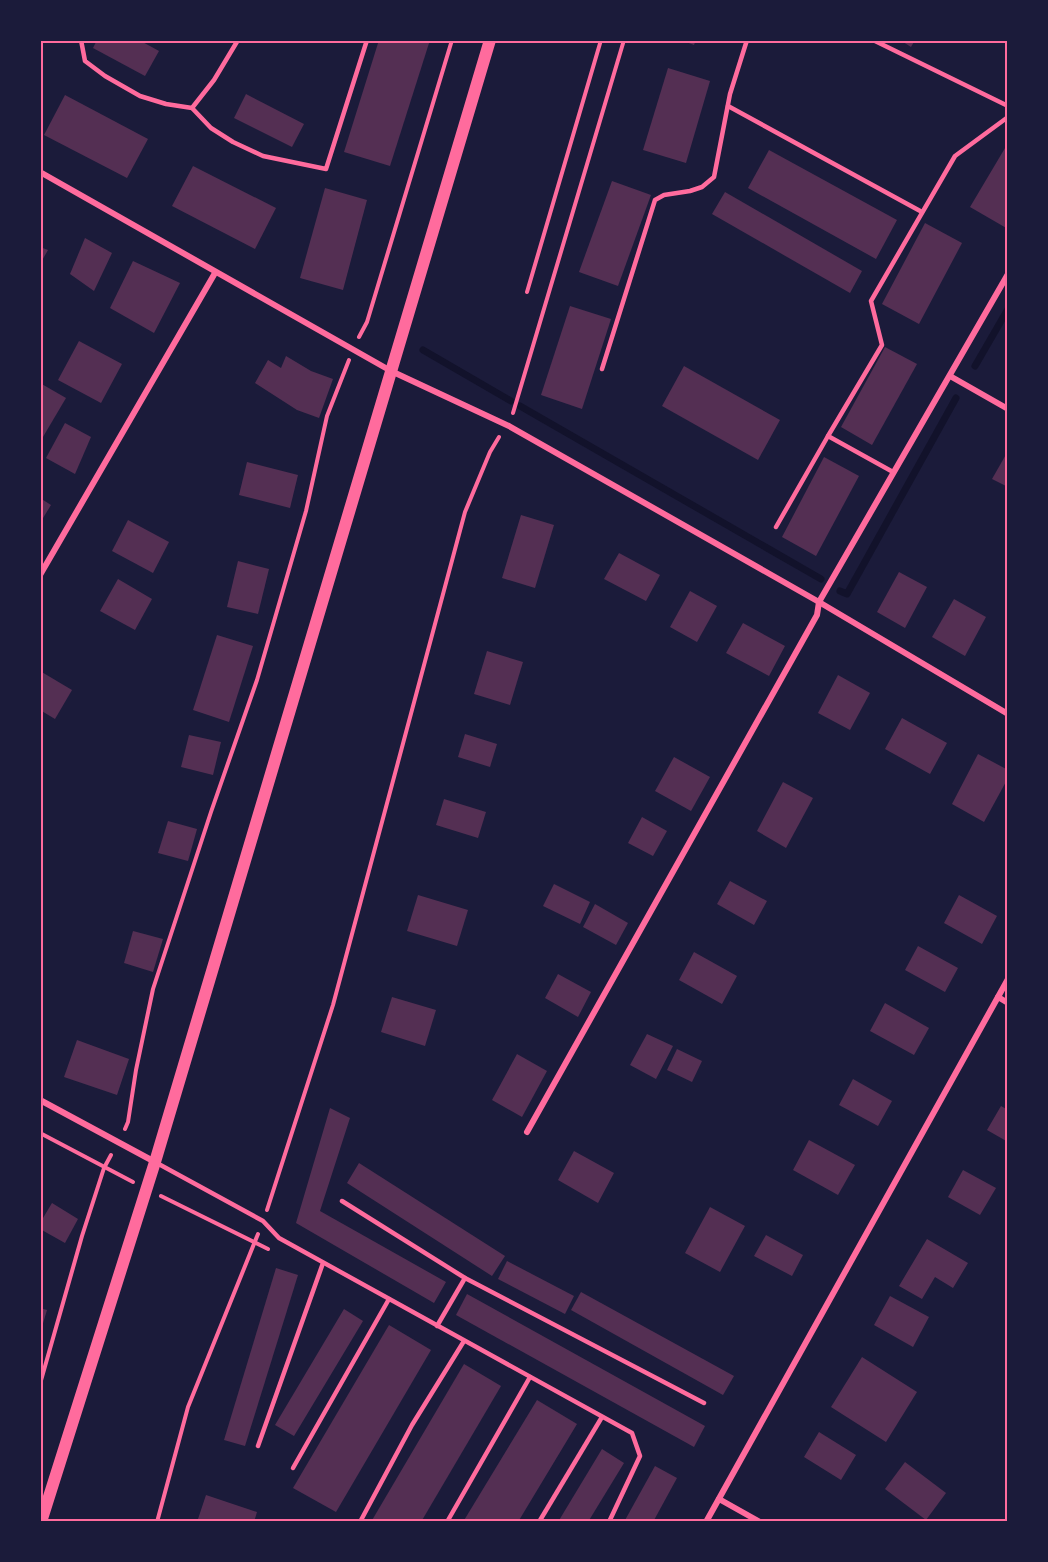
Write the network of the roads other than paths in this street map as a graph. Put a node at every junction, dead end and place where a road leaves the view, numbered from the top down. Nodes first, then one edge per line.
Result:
1 (81, 40) edge
2 (238, 40) edge
3 (367, 40) edge
4 (490, 40) edge
5 (747, 40) edge
6 (873, 40) edge
7 (728, 106) junction
8 (1008, 106) edge
9 (192, 108) junction
10 (1008, 117) edge
11 (40, 172) edge
12 (922, 212) junction
13 (215, 273) junction
14 (1008, 274) edge
15 (602, 369) dead end
16 (391, 372) junction
17 (950, 376) junction
18 (1008, 409) edge
19 (828, 436) junction
20 (893, 472) junction
21 (776, 527) dead end
22 (40, 575) edge
23 (819, 602) junction
24 (1008, 714) edge
25 (1008, 978) edge
26 (998, 997) junction
27 (1008, 1003) edge
28 (40, 1100) edge
29 (527, 1132) dead end
30 (155, 1162) junction
31 (342, 1201) dead end
32 (323, 1263) junction
33 (465, 1278) junction
34 (389, 1299) junction
35 (437, 1326) junction
36 (464, 1341) junction
37 (530, 1377) junction
38 (704, 1403) dead end
39 (602, 1417) junction
40 (258, 1446) dead end
41 (293, 1468) dead end
42 (719, 1499) junction
43 (41, 1521) edge
44 (360, 1521) edge
45 (447, 1521) edge
46 (539, 1521) edge
47 (609, 1521) edge
48 (706, 1521) edge
49 (760, 1521) edge

1 - 9 lane
2 - 9 lane
3 - 9 lane
4 - 16 main road
5 - 7 lane
6 - 8 lane
7 - 12 lane
7 - 15 lane
10 - 12 lane
11 - 13 street
12 - 19 lane
13 - 16 street
13 - 22 street
14 - 17 street
16 - 23 street
16 - 30 main road
17 - 18 street
17 - 20 street
19 - 20 lane
19 - 21 lane
20 - 23 street
23 - 24 street
23 - 29 street
25 - 26 street
26 - 27 street
26 - 42 street
28 - 30 street
30 - 32 lane
30 - 43 main road
31 - 33 lane
32 - 34 lane
32 - 40 lane
33 - 35 lane
33 - 38 lane
34 - 35 lane
34 - 41 lane
35 - 36 lane
36 - 37 lane
36 - 44 lane
37 - 39 lane
37 - 45 lane
39 - 46 lane
39 - 47 lane
42 - 48 street
42 - 49 street

